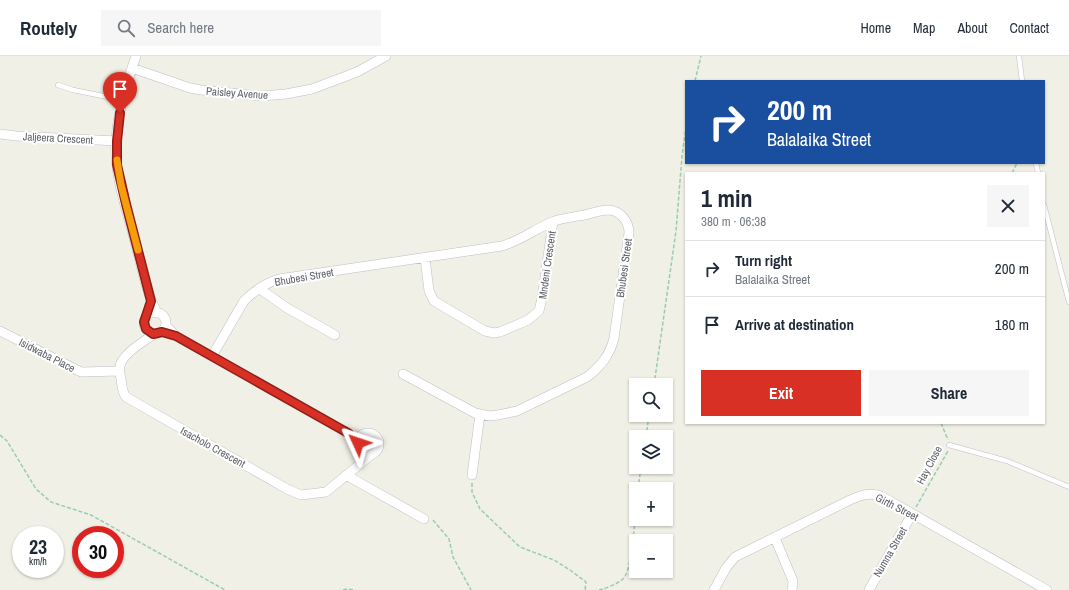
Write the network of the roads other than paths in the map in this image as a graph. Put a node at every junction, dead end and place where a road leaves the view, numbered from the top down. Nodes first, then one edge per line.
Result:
1 (136, 56) edge
2 (386, 56) edge
3 (1019, 56) edge
4 (132, 68) junction
5 (1022, 80) edge
6 (58, 85) dead end
7 (123, 100) junction
8 (0, 134) edge
9 (117, 141) junction
10 (1045, 208) edge
11 (553, 222) junction
12 (424, 258) junction
13 (260, 289) junction
14 (151, 301) junction
15 (1069, 302) edge
16 (157, 313) junction
17 (147, 316) junction
18 (146, 329) junction
19 (161, 331) junction
20 (0, 332) edge
21 (335, 335) dead end
22 (140, 343) junction
23 (212, 356) junction
24 (120, 371) junction
25 (403, 374) dead end
26 (480, 414) junction
27 (348, 433) junction
28 (363, 435) junction
29 (358, 443) junction
30 (949, 445) road end
31 (361, 452) junction
32 (371, 455) junction
33 (355, 467) junction
34 (346, 475) junction
35 (472, 475) road end
36 (1069, 487) edge
37 (912, 514) junction
38 (424, 519) road end
39 (775, 538) junction
40 (714, 590) edge
41 (792, 590) edge
42 (869, 590) edge
43 (1047, 590) edge

1 - 4 street
2 - 4 street, Paisley Avenue
3 - 5 lane
4 - 7 street
6 - 7 lane
7 - 9 street
8 - 9 street, Jaljeera Crescent
9 - 14 street
10 - 15 lane
11 - 12 street, Bhubesi Street
11 - 12 street, Mndeni Crescent
11 - 26 street, Bhubesi Street
12 - 13 street, Bhubesi Street
13 - 21 street
13 - 23 street, Bhubesi Street
14 - 16 street
14 - 17 street
16 - 17 street
16 - 19 street
17 - 18 street
18 - 19 street
18 - 22 street
19 - 22 street
19 - 23 street
20 - 24 street, Isidwaba Place
22 - 24 street
23 - 27 street
24 - 34 street, Isacholo Crescent
25 - 26 street, Bhubesi Street
26 - 35 street
27 - 28 street
27 - 29 street
28 - 29 street
28 - 32 street
29 - 31 street
30 - 36 lane
31 - 32 street
31 - 33 street, Isacholo Crescent
32 - 33 street, Isacholo Crescent
33 - 34 street, Isacholo Crescent
34 - 38 street
37 - 39 street, Girth Street
37 - 42 street, Numna Street
37 - 43 street, Girth Street
39 - 40 street, Girth Street
39 - 41 street

